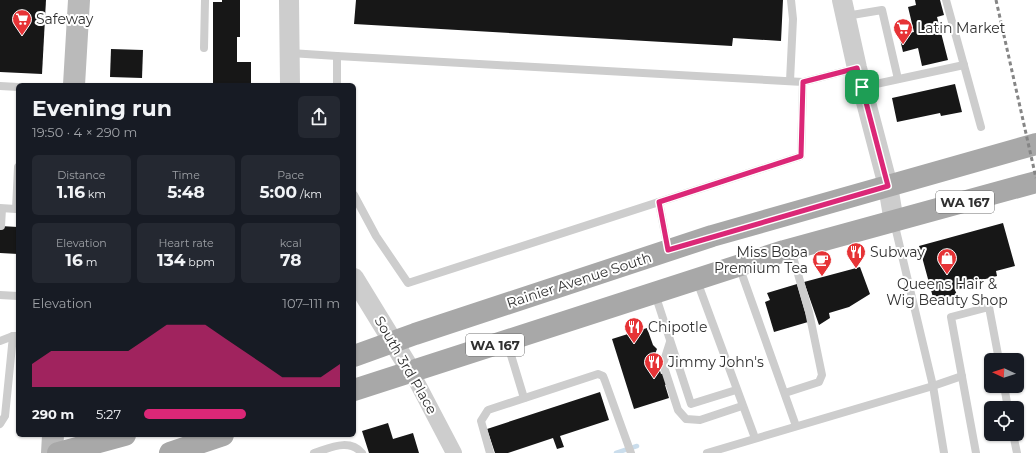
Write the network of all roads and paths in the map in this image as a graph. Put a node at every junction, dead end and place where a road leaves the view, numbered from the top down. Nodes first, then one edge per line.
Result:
1 (79, 0) edge
2 (205, 0) edge
3 (290, 0) edge
4 (791, 0) edge
5 (946, 0) edge
6 (844, 8) edge
7 (204, 48) dead end
8 (290, 53) junction
9 (337, 56) junction
10 (964, 65) junction
11 (857, 68) junction
12 (898, 79) junction
13 (790, 81) junction
14 (803, 82) junction
15 (74, 83) edge
16 (290, 83) edge
17 (337, 83) edge
18 (0, 86) edge
19 (16, 87) edge
20 (862, 87) junction
21 (981, 127) dead end
22 (1036, 144) edge
23 (1036, 182) edge
24 (888, 186) junction
25 (356, 199) edge
26 (659, 202) junction
27 (1, 208) edge
28 (16, 209) edge
29 (894, 222) junction
30 (1, 226) dead end
31 (668, 250) junction
32 (790, 250) junction
33 (739, 266) junction
34 (696, 280) junction
35 (356, 281) edge
36 (654, 293) junction
37 (0, 294) edge
38 (16, 296) edge
39 (16, 336) edge
40 (0, 341) edge
41 (394, 341) junction
42 (507, 341) junction
43 (670, 342) junction
44 (998, 353) edge
45 (356, 355) edge
46 (411, 372) junction
47 (962, 376) junction
48 (933, 386) junction
49 (356, 389) edge
50 (736, 390) junction
51 (785, 393) junction
52 (524, 398) junction
53 (742, 406) junction
54 (0, 424) edge
55 (796, 426) junction
56 (53, 437) edge
57 (118, 437) edge
58 (220, 437) edge
59 (755, 438) junction
60 (1014, 441) edge
61 (202, 448) edge
62 (52, 453) edge
63 (58, 453) edge
64 (170, 453) edge
65 (314, 453) edge
66 (362, 453) edge
67 (454, 453) edge
68 (490, 453) edge
69 (630, 453) edge
70 (706, 453) edge
71 (944, 453) edge
72 (976, 453) edge
73 (1017, 453) edge

1 - 15 main road
2 - 7 lane
3 - 8 street
4 - 13 lane
5 - 10 lane
6 - 11 street
6 - 12 lane
8 - 9 lane
8 - 16 street
9 - 13 lane
9 - 17 lane
10 - 12 lane
10 - 21 lane
11 - 14 lane
11 - 20 street
12 - 20 lane
13 - 14 lane
14 - 26 lane
18 - 19 lane
20 - 24 street
22 - 24 main road, Rainier Avenue South / WA 167
23 - 29 main road, WA 167
24 - 29 street
24 - 31 main road, Rainier Avenue South / WA 167
25 - 26 lane
26 - 31 lane
27 - 28 lane
27 - 30 lane
29 - 32 main road, WA 167
29 - 48 lane
31 - 41 main road, Rainier Avenue South / WA 167
32 - 33 main road, WA 167
32 - 51 lane
33 - 34 main road, WA 167
33 - 51 lane
34 - 36 main road, WA 167
34 - 50 lane
35 - 41 street, South 3rd Place
36 - 42 main road, WA 167
36 - 43 lane
37 - 38 lane
39 - 40 lane
39 - 54 lane
41 - 45 main road, Rainier Avenue South / WA 167
41 - 46 street, South 3rd Place
42 - 46 main road, WA 167
42 - 52 lane
43 - 50 lane
43 - 53 lane
44 - 47 lane
46 - 49 main road, WA 167
46 - 67 street, South 3rd Place
47 - 48 lane
47 - 72 lane
48 - 55 lane
48 - 71 lane
50 - 53 lane
51 - 55 lane
52 - 68 lane
52 - 69 lane
53 - 59 lane
55 - 59 lane
56 - 62 main road
57 - 63 main road
58 - 61 main road
59 - 70 lane
60 - 73 lane
61 - 64 main road
65 - 66 lane

